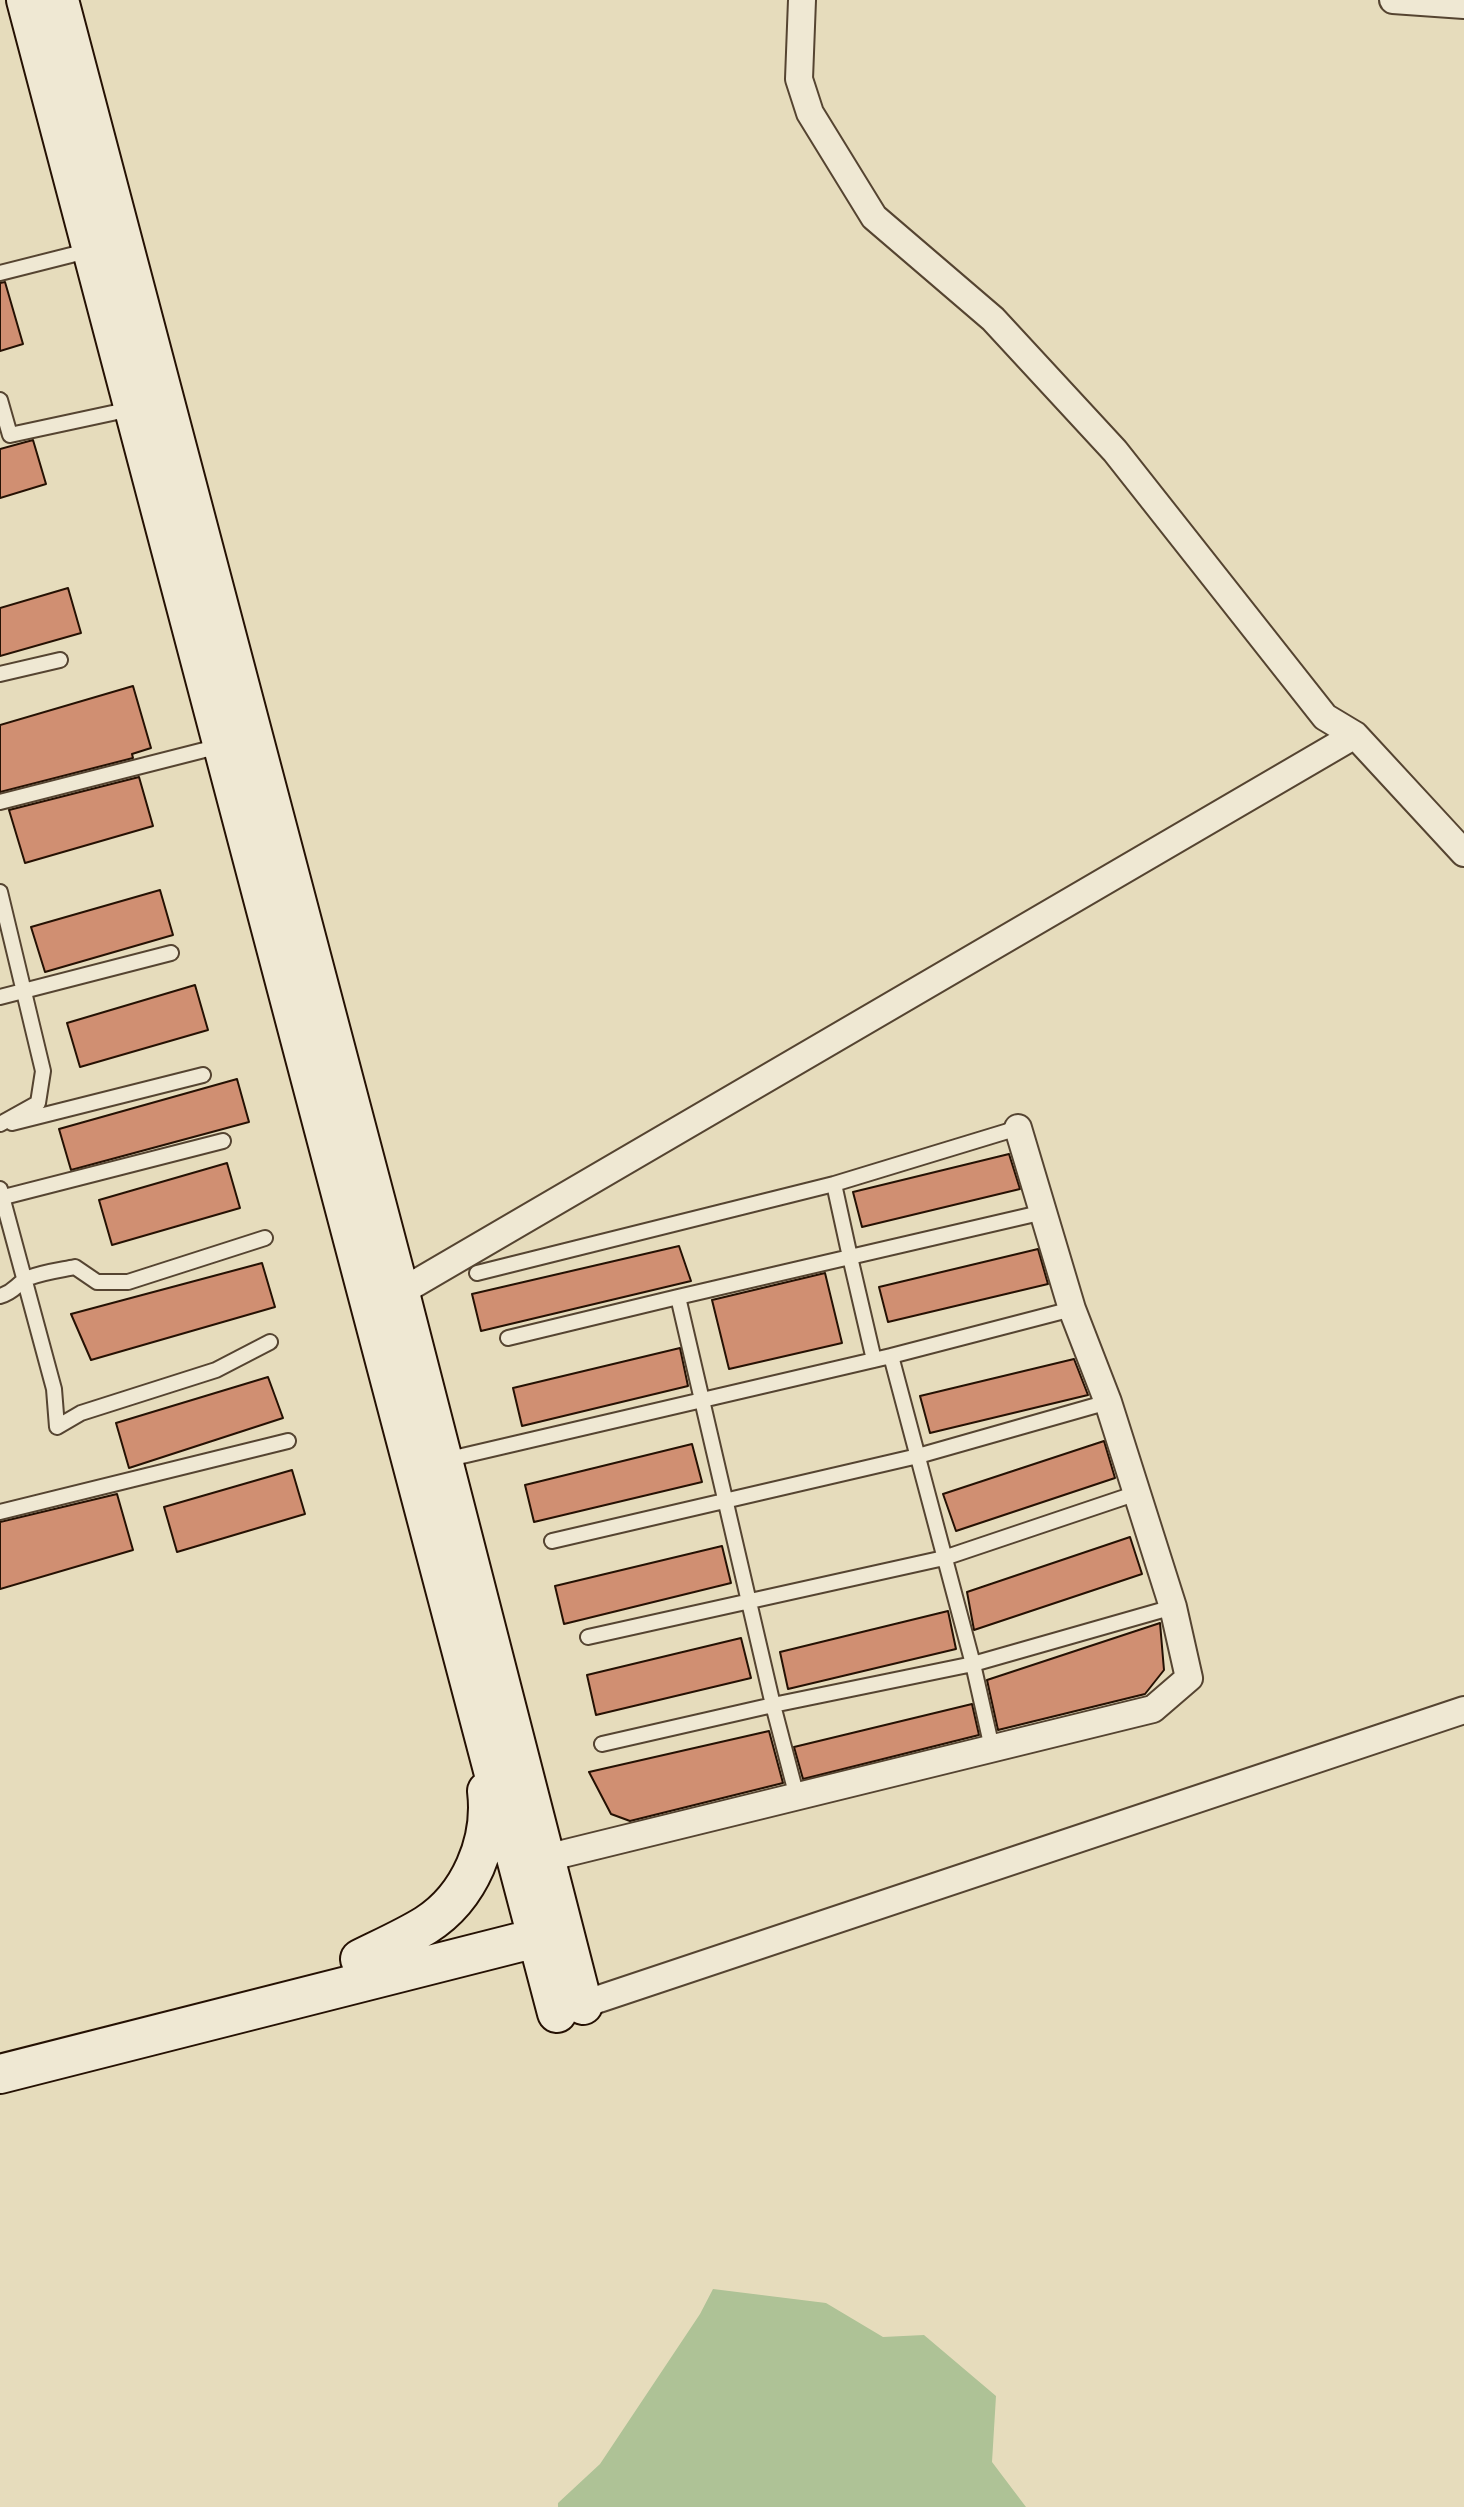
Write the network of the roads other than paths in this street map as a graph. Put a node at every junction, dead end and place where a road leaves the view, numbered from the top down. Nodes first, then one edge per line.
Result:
1 (26, 0) edge
2 (59, 0) edge
3 (802, 0) edge
4 (1393, 0) edge
5 (1464, 5) edge
6 (92, 250) junction
7 (0, 273) edge
8 (0, 400) edge
9 (133, 409) junction
10 (5, 436) edge
11 (60, 660) dead end
12 (0, 674) edge
13 (1355, 735) junction
14 (222, 746) junction
15 (0, 802) edge
16 (1464, 853) edge
17 (0, 892) edge
18 (171, 953) dead end
19 (24, 991) junction
20 (0, 997) edge
21 (203, 1075) dead end
22 (0, 1125) edge
23 (1018, 1128) joint
24 (223, 1141) dead end
25 (834, 1184) junction
26 (1, 1195) edge
27 (1044, 1212) junction
28 (265, 1238) dead end
29 (850, 1257) junction
30 (477, 1273) dead end
31 (25, 1279) junction
32 (0, 1296) edge
33 (678, 1297) junction
34 (386, 1300) junction
35 (1072, 1309) junction
36 (508, 1338) dead end
37 (270, 1342) dead end
38 (891, 1356) junction
39 (874, 1360) junction
40 (702, 1398) junction
41 (1108, 1402) junction
42 (288, 1441) dead end
43 (918, 1456) junction
44 (428, 1464) junction
45 (1137, 1493) junction
46 (726, 1502) junction
47 (0, 1512) edge
48 (552, 1541) dead end
49 (944, 1558) junction
50 (749, 1602) junction
51 (1173, 1607) junction
52 (588, 1637) dead end
53 (973, 1664) junction
54 (773, 1705) junction
55 (1464, 1710) edge
56 (478, 1713) junction
57 (602, 1744) dead end
58 (992, 1748) junction
59 (797, 1797) junction
60 (546, 1858) junction
61 (548, 1924) junction
62 (360, 1959) junction
63 (570, 2009) joint
64 (0, 2049) edge
65 (0, 2074) edge

1 - 6 street
2 - 34 street
3 - 13 street
4 - 5 street
6 - 7 lane
6 - 9 street
8 - 10 lane
9 - 10 lane
9 - 14 street
11 - 12 lane
13 - 16 street
13 - 34 street
14 - 15 lane
14 - 34 street
17 - 19 lane
18 - 19 lane
19 - 20 lane
19 - 22 lane
21 - 22 lane
23 - 25 lane
23 - 27 street
24 - 26 lane
25 - 29 lane
25 - 30 lane
26 - 31 lane
27 - 29 lane
27 - 35 street
28 - 31 lane
29 - 33 lane
29 - 39 lane
31 - 32 lane
31 - 37 lane
33 - 36 lane
33 - 40 lane
34 - 44 street
35 - 38 lane
35 - 41 street
38 - 39 lane
38 - 43 lane
39 - 40 lane
40 - 44 lane
40 - 46 lane
41 - 43 lane
41 - 45 street
42 - 47 lane
43 - 46 lane
43 - 49 lane
44 - 56 street
44 - 60 street
45 - 49 lane
45 - 51 street
46 - 48 lane
46 - 50 lane
49 - 50 lane
49 - 53 lane
50 - 52 lane
50 - 54 lane
51 - 53 lane
51 - 58 street
53 - 54 lane
53 - 58 lane
54 - 57 lane
54 - 59 lane
55 - 63 street
56 - 61 street
56 - 62 street
58 - 59 street
59 - 60 street
60 - 61 street
61 - 62 street
61 - 63 street
61 - 65 street
62 - 64 street

